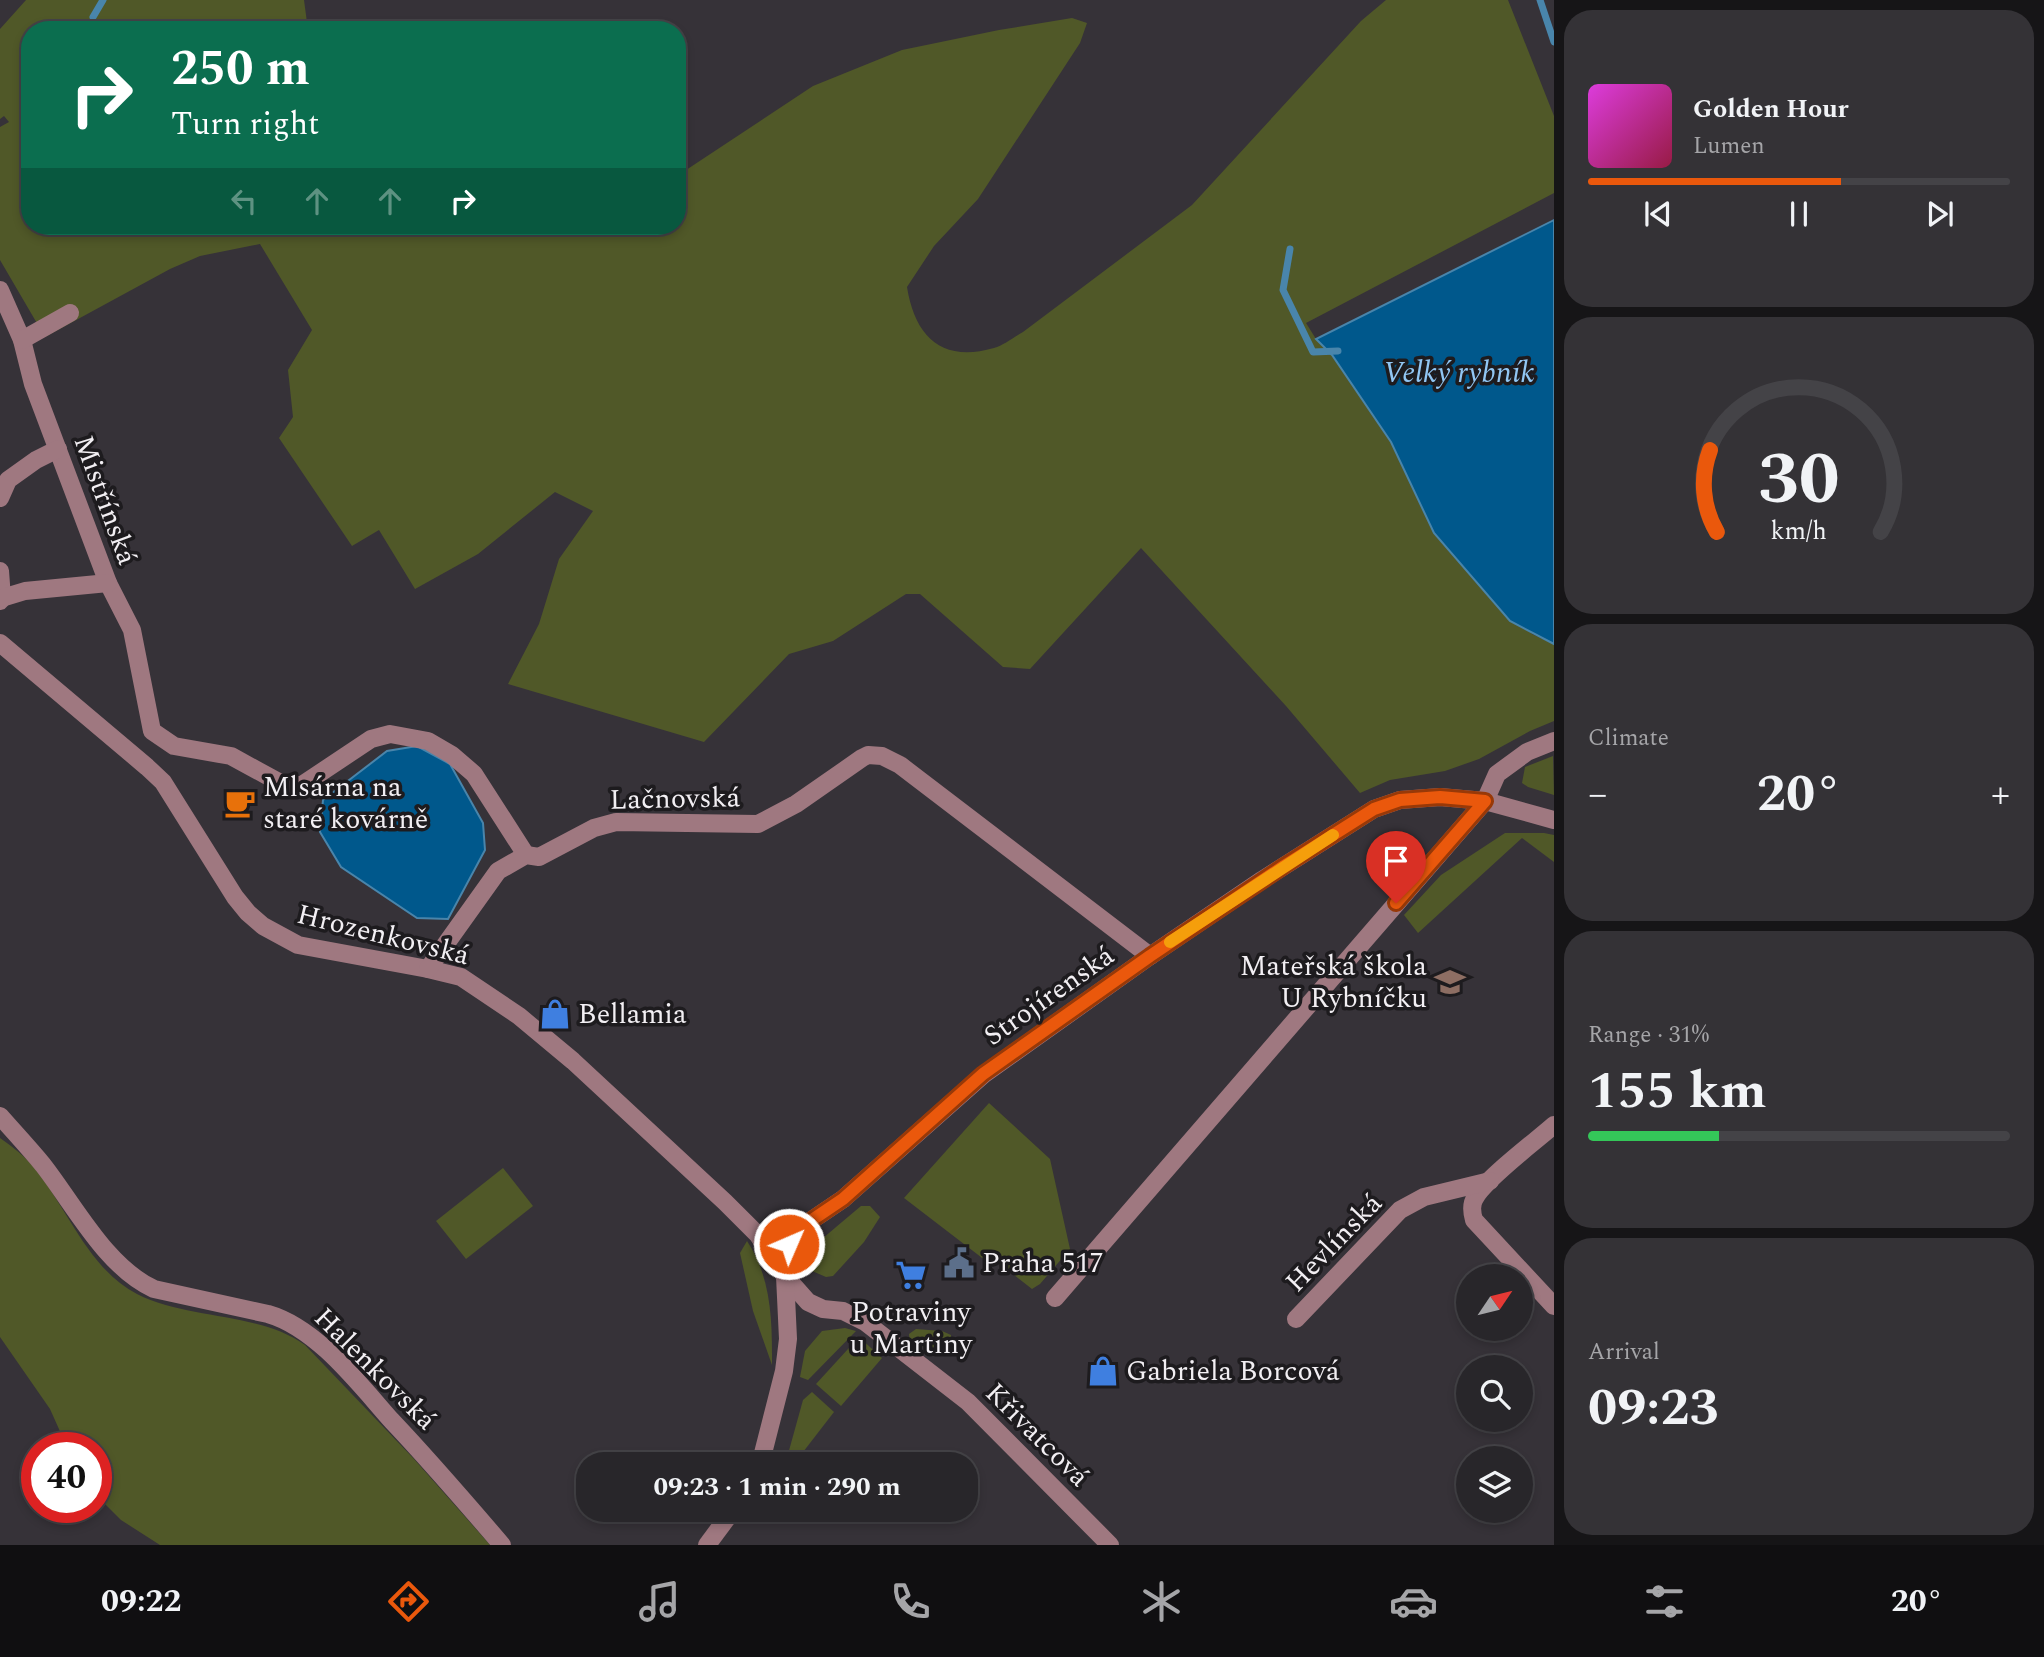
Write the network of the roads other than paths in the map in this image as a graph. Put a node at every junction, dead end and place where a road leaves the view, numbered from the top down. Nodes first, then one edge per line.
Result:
1 (0, 290) edge
2 (70, 313) dead end
3 (22, 340) junction
4 (58, 449) junction
5 (0, 498) edge
6 (0, 571) edge
7 (108, 583) junction
8 (1, 599) edge
9 (0, 643) edge
10 (152, 731) junction
11 (1554, 741) edge
12 (130, 753) junction
13 (1485, 801) junction
14 (1554, 820) edge
15 (526, 855) junction
16 (1150, 956) junction
17 (428, 969) junction
18 (0, 1116) edge
19 (1554, 1125) edge
20 (1490, 1181) junction
21 (785, 1276) junction
22 (1055, 1298) dead end
23 (1554, 1306) edge
24 (1296, 1320) dead end
25 (764, 1452) edge
26 (724, 1522) edge
27 (502, 1545) edge
28 (706, 1545) edge
29 (1110, 1545) edge

1 - 3 street, Mistřínská
2 - 3 street
3 - 4 street, Mistřínská
4 - 5 street
4 - 7 street, Mistřínská
6 - 8 street
7 - 8 street
7 - 10 street, Mistřínská
9 - 12 street, Hrozenkovská
10 - 12 street
10 - 15 street
11 - 13 street
12 - 17 street, Hrozenkovská
13 - 14 street, Strojírenská
13 - 16 street, Strojírenská
13 - 22 street
15 - 16 street, Lačnovská
15 - 17 street, Lačnovská
16 - 21 street, Strojírenská
17 - 21 street, Hrozenkovská
18 - 27 street, Halenkovská
19 - 20 street, Hevlínská
20 - 23 street, Hevlínská
20 - 24 street, Hevlínská
21 - 25 street
21 - 29 street, Křivatcová
26 - 28 street

